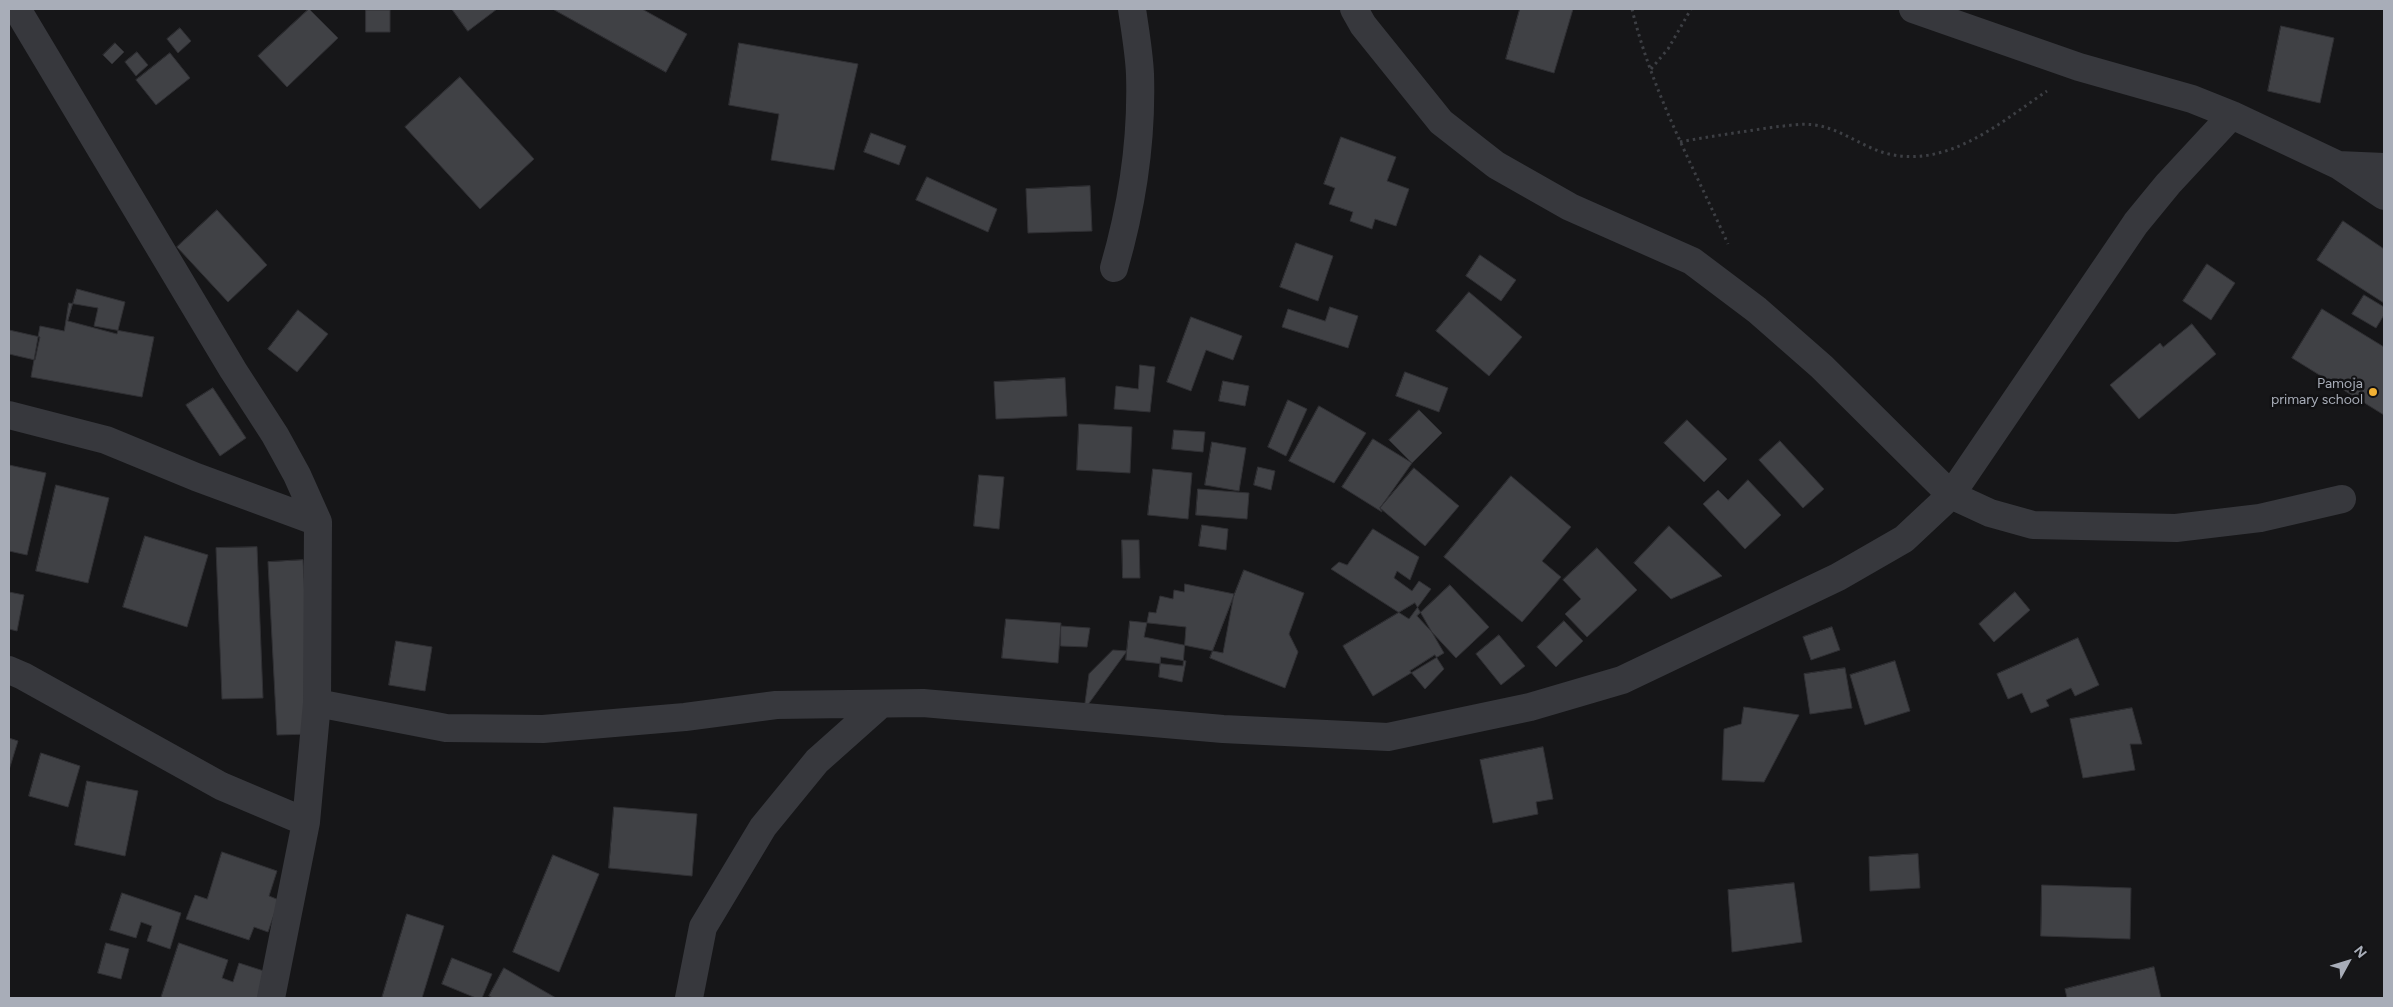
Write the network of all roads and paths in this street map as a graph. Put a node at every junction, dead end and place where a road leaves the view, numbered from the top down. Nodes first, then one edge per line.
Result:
1 (17, 9) edge
2 (1132, 9) edge
3 (1354, 9) edge
4 (1632, 9) edge
5 (1691, 9) edge
6 (1913, 9) edge
7 (2079, 67) junction
8 (1650, 69) junction
9 (2232, 115) junction
10 (1680, 142) junction
11 (2384, 162) edge
12 (2338, 166) junction
13 (2384, 167) edge
14 (2384, 196) edge
15 (1731, 253) dead end
16 (1114, 268) dead end
17 (9, 415) edge
18 (1951, 495) junction
19 (2342, 499) dead end
20 (318, 522) junction
21 (9, 670) edge
22 (317, 702) junction
23 (881, 704) junction
24 (306, 822) junction
25 (271, 998) edge
26 (689, 998) edge

1 - 20 street
2 - 16 street
3 - 18 street
4 - 8 path
5 - 8 path
6 - 7 street
7 - 9 street
7 - 10 path
8 - 10 path
9 - 12 street
9 - 18 street
10 - 15 path
11 - 13 street
12 - 13 street
12 - 14 street
17 - 20 street
18 - 19 street
18 - 23 street
20 - 22 street
21 - 24 street
22 - 23 street
22 - 24 street
23 - 26 street
24 - 25 street

